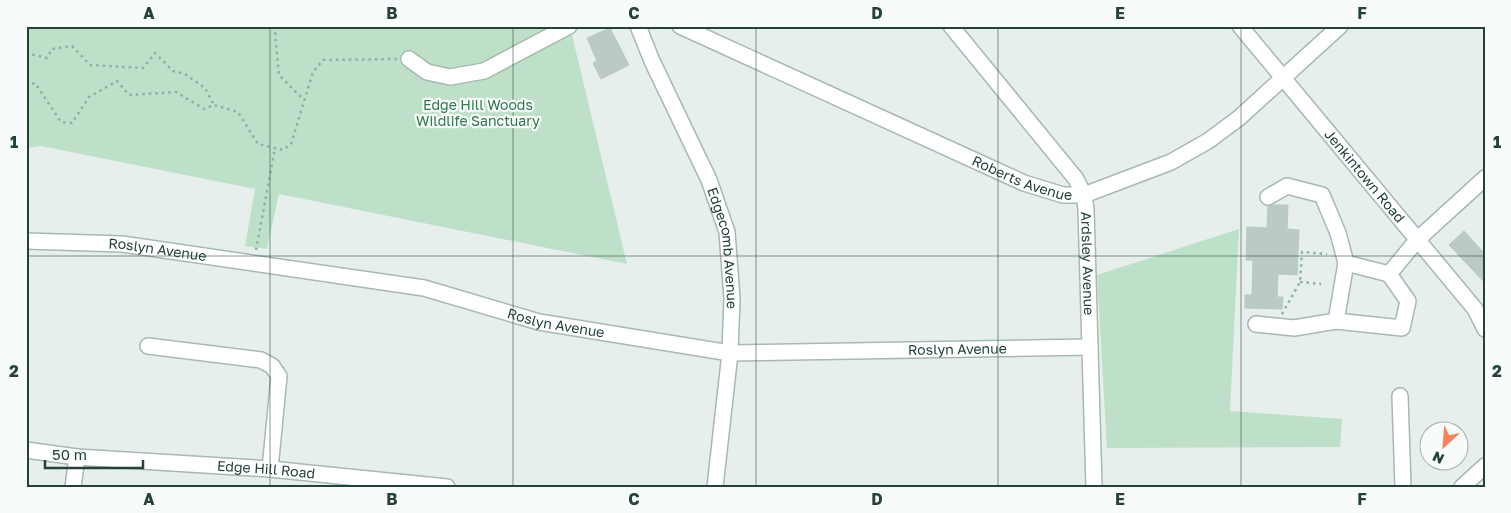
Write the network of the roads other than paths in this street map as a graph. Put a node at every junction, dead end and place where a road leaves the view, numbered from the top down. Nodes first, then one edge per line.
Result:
1 (569, 26) edge
2 (638, 26) edge
3 (680, 26) edge
4 (951, 26) edge
5 (1240, 26) edge
6 (1340, 26) edge
7 (409, 59) road end
8 (1283, 80) junction
9 (1485, 178) edge
10 (1084, 195) junction
11 (1268, 198) dead end
12 (1418, 239) junction
13 (26, 241) edge
14 (1346, 263) junction
15 (1389, 274) junction
16 (1480, 304) edge
17 (1336, 321) junction
18 (1256, 324) dead end
19 (1485, 329) edge
20 (148, 346) dead end
21 (1090, 347) junction
22 (730, 353) junction
23 (1400, 396) dead end
24 (26, 450) edge
25 (77, 457) junction
26 (1485, 466) edge
27 (270, 469) junction
28 (401, 484) edge
29 (73, 487) edge
30 (447, 487) edge
31 (715, 487) edge
32 (1094, 487) edge
33 (1403, 487) edge
34 (1462, 487) edge

1 - 7 street
2 - 22 street, Edgecomb Avenue
3 - 10 street, Roberts Avenue
4 - 10 street, Ardsley Avenue
5 - 8 street, Jenkintown Road
6 - 8 street, Roberts Avenue
8 - 10 street, Roberts Avenue
8 - 12 street, Jenkintown Road
9 - 12 street
10 - 21 street, Ardsley Avenue
11 - 14 street
12 - 15 street
12 - 16 street, Jenkintown Road
13 - 22 street, Roslyn Avenue
14 - 15 street
14 - 17 street
15 - 17 street
16 - 19 street, Jenkintown Road
17 - 18 street
20 - 27 street
21 - 22 street, Roslyn Avenue
21 - 32 street, Ardsley Avenue
22 - 31 street, Edgecomb Avenue
23 - 33 street
24 - 25 street, Edge Hill Road
25 - 27 street, Edge Hill Road
25 - 29 street
26 - 34 street
27 - 28 street, Edge Hill Road
28 - 30 street, Edge Hill Road

